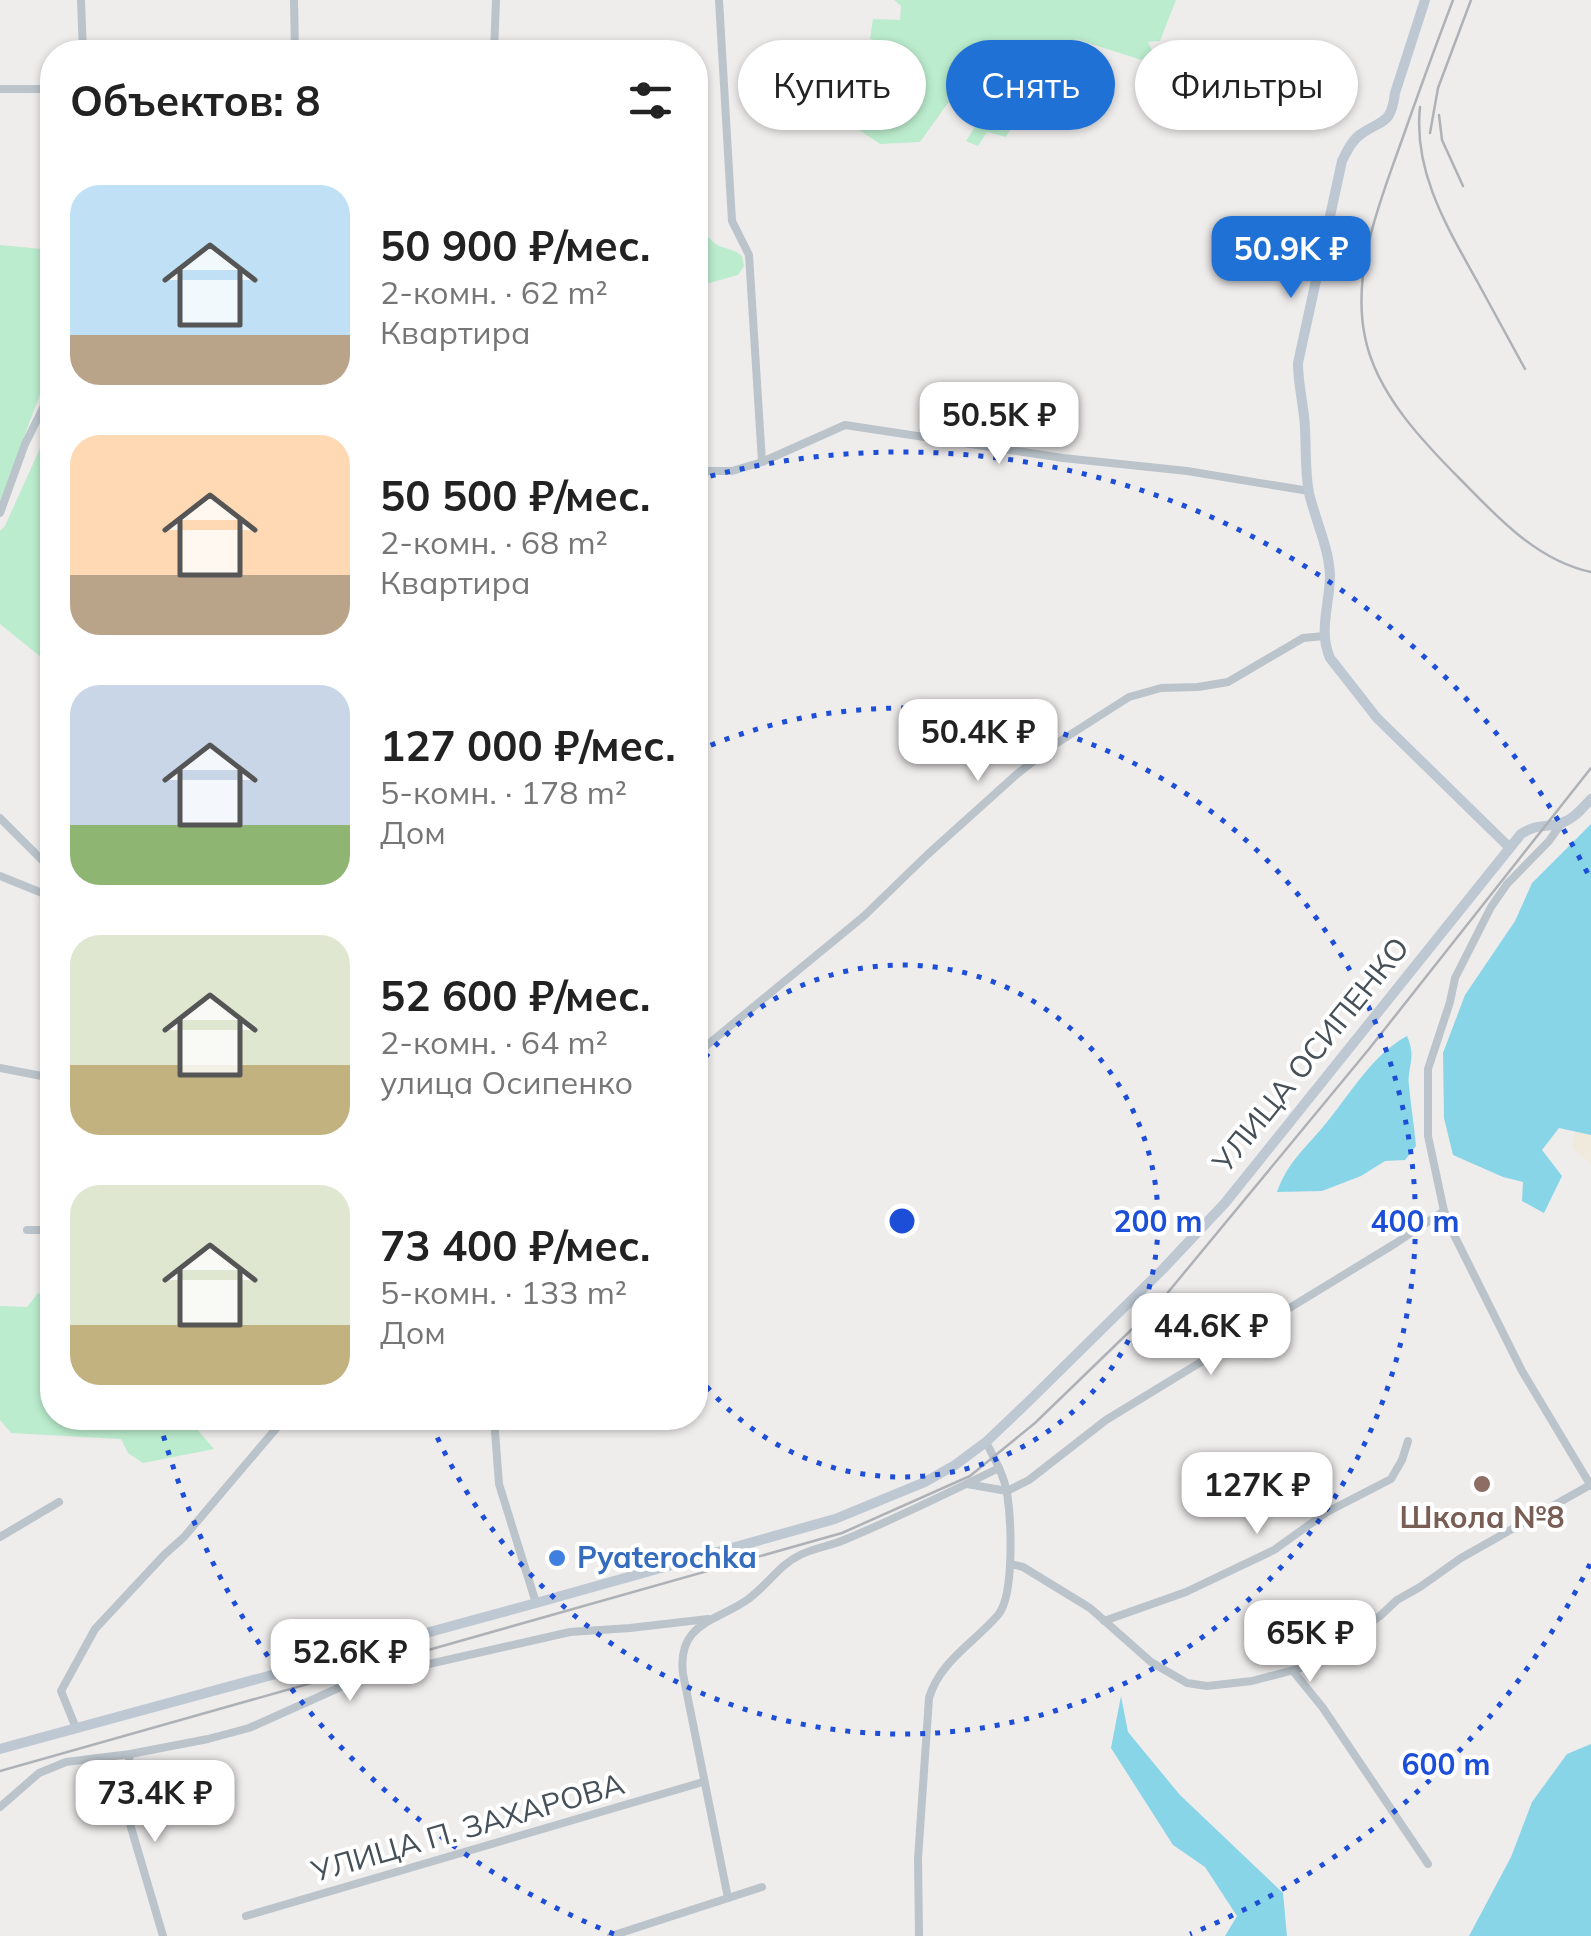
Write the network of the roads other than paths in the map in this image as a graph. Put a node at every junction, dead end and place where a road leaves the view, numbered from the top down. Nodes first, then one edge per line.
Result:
1 (81, 0) edge
2 (294, 0) edge
3 (496, 0) edge
4 (719, 0) edge
5 (1425, 0) edge
6 (83, 40) edge
7 (295, 40) edge
8 (494, 40) edge
9 (0, 89) edge
10 (40, 89) edge
11 (40, 418) edge
12 (762, 462) junction
13 (708, 471) edge
14 (1309, 492) junction
15 (0, 513) edge
16 (1324, 636) junction
17 (1591, 798) edge
18 (0, 818) edge
19 (1560, 824) junction
20 (1510, 848) junction
21 (40, 858) edge
22 (0, 876) edge
23 (40, 892) edge
24 (708, 1045) edge
25 (0, 1068) edge
26 (40, 1076) edge
27 (1444, 1211) junction
28 (27, 1230) dead end
29 (40, 1230) edge
30 (274, 1430) edge
31 (495, 1430) edge
32 (1408, 1441) dead end
33 (986, 1442) junction
34 (999, 1468) junction
35 (967, 1484) junction
36 (1591, 1486) edge
37 (1007, 1491) junction
38 (59, 1502) dead end
39 (0, 1537) edge
40 (1011, 1564) junction
41 (536, 1604) junction
42 (708, 1619) junction
43 (1104, 1621) junction
44 (1293, 1671) junction
45 (76, 1728) junction
46 (0, 1749) edge
47 (130, 1754) junction
48 (703, 1782) junction
49 (0, 1807) edge
50 (1428, 1864) dead end
51 (762, 1887) dead end
52 (728, 1898) junction
53 (246, 1916) dead end
54 (163, 1936) edge
55 (612, 1936) edge
56 (918, 1936) edge

1 - 6 street
2 - 7 street
3 - 8 street
4 - 12 street
5 - 14 street
9 - 10 street
11 - 15 street
12 - 13 street
12 - 14 street
14 - 16 street
16 - 20 street
16 - 24 street
17 - 19 street, УЛИЦА ОСИПЕНКО
18 - 21 street
19 - 20 street, УЛИЦА ОСИПЕНКО
19 - 27 street
20 - 33 street, УЛИЦА ОСИПЕНКО
22 - 23 street
25 - 26 street
27 - 36 street
27 - 37 street
28 - 29 street
30 - 45 street
31 - 41 street
32 - 43 street
33 - 34 street
33 - 41 street, УЛИЦА ОСИПЕНКО
34 - 35 street
34 - 37 street
35 - 37 street
35 - 42 street
36 - 44 street
37 - 40 street
38 - 39 street
40 - 43 street
40 - 56 street
41 - 45 street, УЛИЦА ОСИПЕНКО
42 - 47 street
42 - 48 street
43 - 44 street
44 - 50 street
45 - 46 street, УЛИЦА ОСИПЕНКО
47 - 49 street
47 - 54 street
48 - 52 street
48 - 53 street, УЛИЦА П. ЗАХАРОВА
51 - 52 street
52 - 55 street

